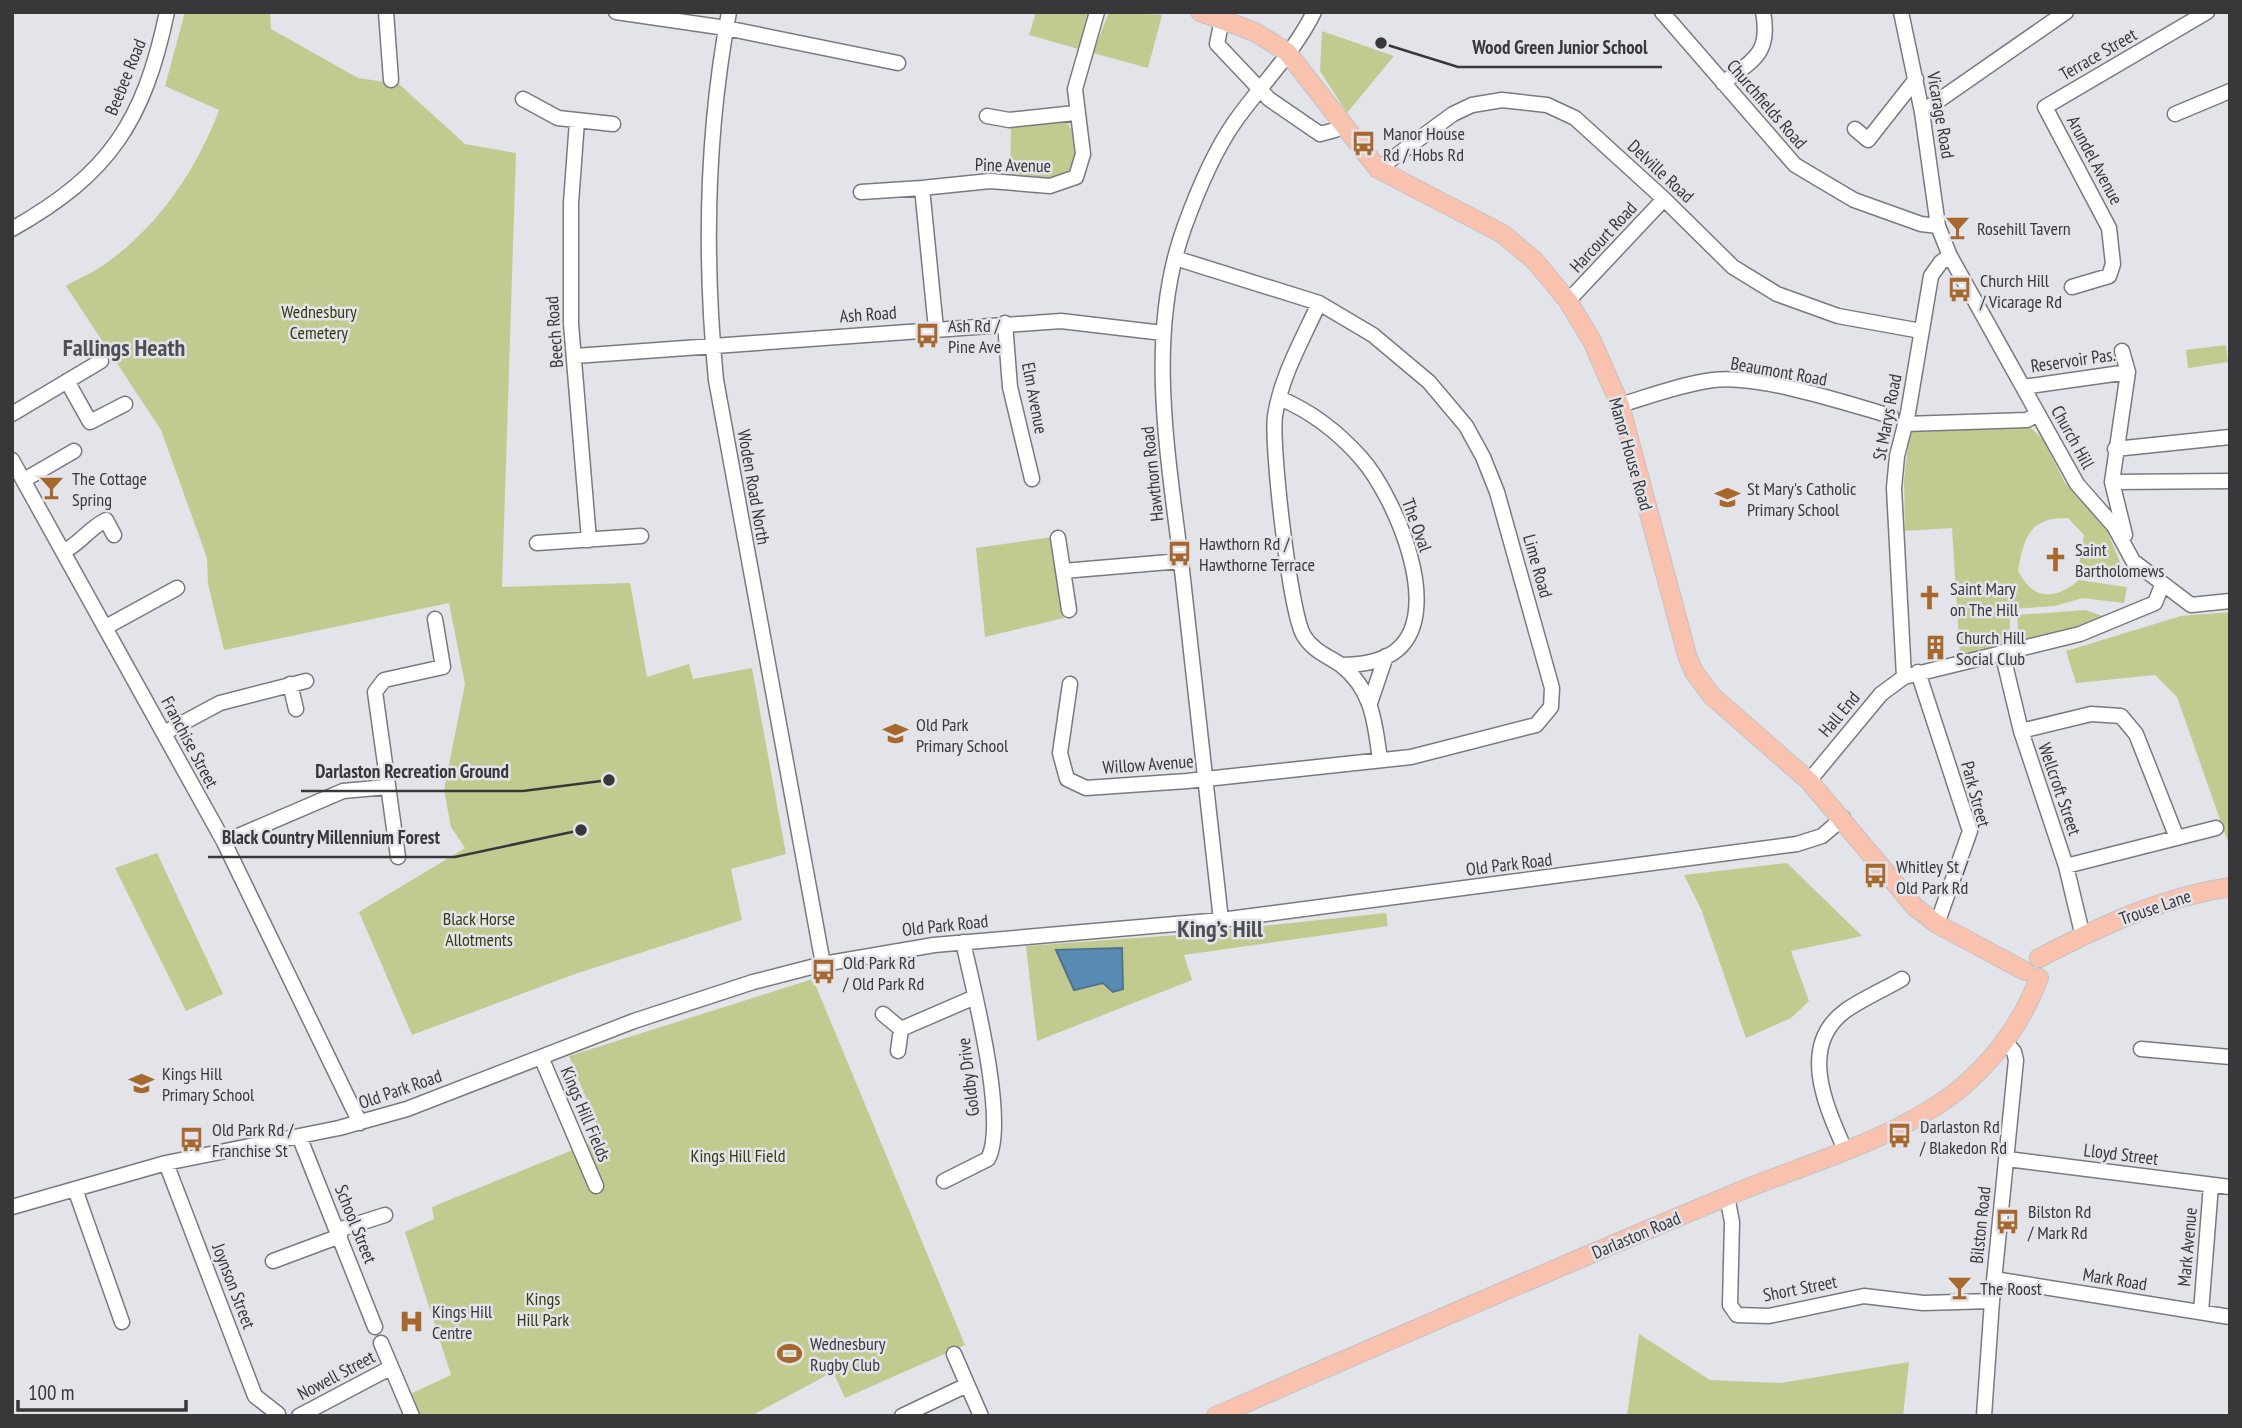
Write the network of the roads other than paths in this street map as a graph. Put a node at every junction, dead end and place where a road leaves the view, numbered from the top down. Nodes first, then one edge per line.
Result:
1 (167, 12) edge
2 (386, 12) edge
3 (616, 12) edge
4 (729, 12) edge
5 (1097, 12) edge
6 (1200, 12) edge
7 (1314, 12) edge
8 (1662, 12) edge
9 (1763, 12) edge
10 (1901, 12) edge
11 (2066, 12) edge
12 (2207, 12) edge
13 (1222, 19) junction
14 (726, 28) junction
15 (1287, 52) junction
16 (898, 62) dead end
17 (1916, 79) junction
18 (391, 80) dead end
19 (1723, 83) junction
20 (1261, 89) junction
21 (2225, 92) edge
22 (523, 99) dead end
23 (2045, 107) joint
24 (1922, 112) junction
25 (1075, 113) junction
26 (2175, 114) dead end
27 (987, 116) dead end
28 (577, 121) junction
29 (613, 124) dead end
30 (1342, 124) junction
31 (1855, 130) dead end
32 (1378, 169) junction
33 (922, 188) junction
34 (861, 192) dead end
35 (1664, 199) junction
36 (1938, 226) junction
37 (12, 229) edge
38 (1950, 256) junction
39 (1175, 258) junction
40 (2072, 287) dead end
41 (1568, 301) junction
42 (1319, 303) junction
43 (1005, 323) junction
44 (936, 329) junction
45 (1922, 331) junction
46 (1163, 333) junction
47 (713, 346) junction
48 (2122, 351) dead end
49 (575, 356) junction
50 (101, 361) dead end
51 (2128, 372) junction
52 (67, 381) junction
53 (2022, 387) junction
54 (1279, 398) junction
55 (125, 404) dead end
56 (1620, 405) junction
57 (12, 414) edge
58 (2038, 414) junction
59 (1891, 416) dead end
60 (1905, 424) junction
61 (2230, 437) edge
62 (2115, 449) junction
63 (74, 451) dead end
64 (12, 460) edge
65 (1032, 479) dead end
66 (24, 480) junction
67 (2230, 481) edge
68 (2112, 482) junction
69 (2085, 494) junction
70 (114, 535) dead end
71 (640, 536) dead end
72 (1058, 538) dead end
73 (589, 540) junction
74 (537, 543) dead end
75 (63, 552) junction
76 (2132, 560) junction
77 (1181, 561) junction
78 (1063, 571) junction
79 (2162, 585) junction
80 (177, 588) dead end
81 (2230, 601) edge
82 (1069, 611) dead end
83 (435, 618) dead end
84 (106, 627) junction
85 (2002, 652) junction
86 (1386, 656) junction
87 (1341, 666) junction
88 (1911, 675) junction
89 (306, 681) dead end
90 (290, 684) junction
91 (1070, 684) dead end
92 (1370, 703) junction
93 (296, 709) dead end
94 (2021, 731) junction
95 (164, 733) junction
96 (1380, 760) junction
97 (1205, 779) junction
98 (1809, 781) junction
99 (387, 787) junction
100 (1843, 818) junction
101 (2216, 828) dead end
102 (2177, 838) junction
103 (224, 842) junction
104 (398, 857) dead end
105 (2066, 866) junction
106 (2230, 887) edge
107 (1221, 920) junction
108 (1937, 924) junction
109 (2083, 937) junction
110 (963, 942) junction
111 (823, 964) junction
112 (2035, 969) junction
113 (1902, 979) dead end
114 (975, 997) junction
115 (883, 1014) dead end
116 (901, 1029) junction
117 (2005, 1041) junction
118 (2141, 1049) dead end
119 (898, 1051) dead end
120 (541, 1057) junction
121 (2230, 1057) edge
122 (360, 1123) junction
123 (299, 1136) junction
124 (1845, 1150) junction
125 (2007, 1159) junction
126 (166, 1163) junction
127 (944, 1181) dead end
128 (2211, 1185) junction
129 (596, 1186) dead end
130 (2230, 1187) edge
131 (75, 1189) junction
132 (1727, 1196) junction
133 (12, 1207) edge
134 (385, 1215) dead end
135 (339, 1233) junction
136 (273, 1261) dead end
137 (1994, 1279) junction
138 (1992, 1301) junction
139 (2200, 1312) junction
140 (2230, 1317) edge
141 (122, 1322) dead end
142 (375, 1327) dead end
143 (381, 1343) dead end
144 (954, 1354) dead end
145 (390, 1368) junction
146 (967, 1385) junction
147 (278, 1414) dead end
148 (299, 1416) edge
149 (412, 1416) edge
150 (902, 1416) edge
151 (981, 1416) edge
152 (1216, 1416) edge
153 (1984, 1416) edge

1 - 37 street, Beebee Road
2 - 18 street
3 - 14 street
4 - 14 street, Woden Road North
5 - 25 street, Pine Avenue
6 - 13 main road
7 - 15 street, Hawthorn Road
8 - 19 street, Churchfields Road
9 - 19 street
10 - 17 street, Vicarage Road
11 - 24 street
12 - 23 street, Terrace Street
13 - 15 main road
13 - 20 street
14 - 16 street
14 - 47 street, Woden Road North
15 - 20 street, Hawthorn Road
15 - 30 main road, Manor House Road
17 - 24 street, Vicarage Road
17 - 31 street
19 - 36 street, Churchfields Road
20 - 30 street
20 - 39 street, Hawthorn Road
21 - 26 street
22 - 28 street
23 - 40 street, Arundel Avenue
24 - 36 street, Vicarage Road
25 - 27 street
25 - 33 street, Pine Avenue
28 - 29 street
28 - 49 street, Beech Road
30 - 32 main road, Manor House Road
32 - 35 street, Delville Road
32 - 41 main road, Manor House Road
33 - 34 street, Pine Avenue
33 - 44 street
35 - 41 street, Harcourt Road
35 - 45 street, Delville Road
36 - 38 street, Church Hill
38 - 45 street, St Marys Road
38 - 53 street, Church Hill
39 - 42 street, Lime Road
39 - 46 street, Hawthorn Road
41 - 56 main road, Manor House Road
42 - 54 street
42 - 96 street, Lime Road
43 - 44 street, Ash Road
43 - 46 street, Ash Road
43 - 65 street, Elm Avenue
44 - 47 street, Ash Road
45 - 60 street, St Marys Road
46 - 77 street, Hawthorn Road
47 - 49 street, Ash Road
47 - 111 street, Woden Road North
48 - 51 street
49 - 73 street, Beech Road
50 - 52 street
51 - 53 street, Reservoir Pas.
51 - 62 street
52 - 55 street
52 - 57 street
53 - 58 street, Church Hill
54 - 86 street, The Oval
54 - 87 street
56 - 59 street, Beaumont Road
56 - 98 main road, Manor House Road
58 - 60 street
58 - 69 street, Church Hill
60 - 88 street, St Marys Road
61 - 62 street
62 - 68 street
63 - 66 street
64 - 66 street, Franchise Street
66 - 75 street, Franchise Street
67 - 68 street
68 - 69 street
68 - 76 street
69 - 76 street, Church Hill
70 - 75 street
71 - 73 street
72 - 78 street
73 - 74 street
75 - 84 street, Franchise Street
76 - 79 street, Church Hill
77 - 78 street
77 - 97 street, Hawthorn Road
78 - 82 street
79 - 81 street, Church Hill
79 - 85 street
80 - 84 street
83 - 99 street
84 - 95 street, Franchise Street
85 - 88 street
85 - 94 street, Wellcroft Street
86 - 87 street
86 - 92 street
87 - 92 street
88 - 98 street, Hall End
88 - 108 street, Park Street
89 - 90 street
90 - 93 street
90 - 95 street
91 - 97 street, Willow Avenue
92 - 96 street
94 - 102 street
94 - 105 street, Wellcroft Street
95 - 103 street, Franchise Street
96 - 97 street, Lime Road
97 - 107 street, Hawthorn Road
98 - 100 main road, Manor House Road
99 - 103 street
99 - 104 street
100 - 107 street, Old Park Road
100 - 108 main road, Manor House Road
101 - 102 street
102 - 105 street
103 - 122 street, Franchise Street
105 - 109 street, Wellcroft Street
106 - 109 main road, Trouse Lane
107 - 110 street, Old Park Road
108 - 112 main road, Manor House Road
109 - 112 main road, Darlaston Road
110 - 111 street, Old Park Road
110 - 114 street, Goldby Drive
111 - 120 street, Old Park Road
112 - 117 main road, Darlaston Road
113 - 124 street
114 - 116 street
114 - 127 street, Goldby Drive
115 - 116 street
116 - 119 street
117 - 124 main road, Darlaston Road
117 - 125 street, Bilston Road
118 - 121 street
120 - 122 street, Old Park Road
120 - 129 street, Kings Hill Fields
122 - 123 street, Old Park Road
123 - 126 street, Old Park Road
123 - 135 street, School Street
124 - 132 main road, Darlaston Road
125 - 128 street, Lloyd Street
125 - 137 street, Bilston Road
126 - 131 street, Old Park Road
126 - 147 street, Joynson Street
128 - 130 street, Lloyd Street
128 - 139 street, Mark Avenue
131 - 133 street, Old Park Road
131 - 141 street
132 - 138 street, Short Street
132 - 152 main road, Darlaston Road
134 - 135 street
135 - 136 street
135 - 142 street, School Street
137 - 138 street, Bilston Road
137 - 139 street, Mark Road
138 - 153 street, Bilston Road
139 - 140 street, Mark Road
143 - 145 street
144 - 146 street
145 - 148 street, Nowell Street
145 - 149 street
146 - 150 street
146 - 151 street

